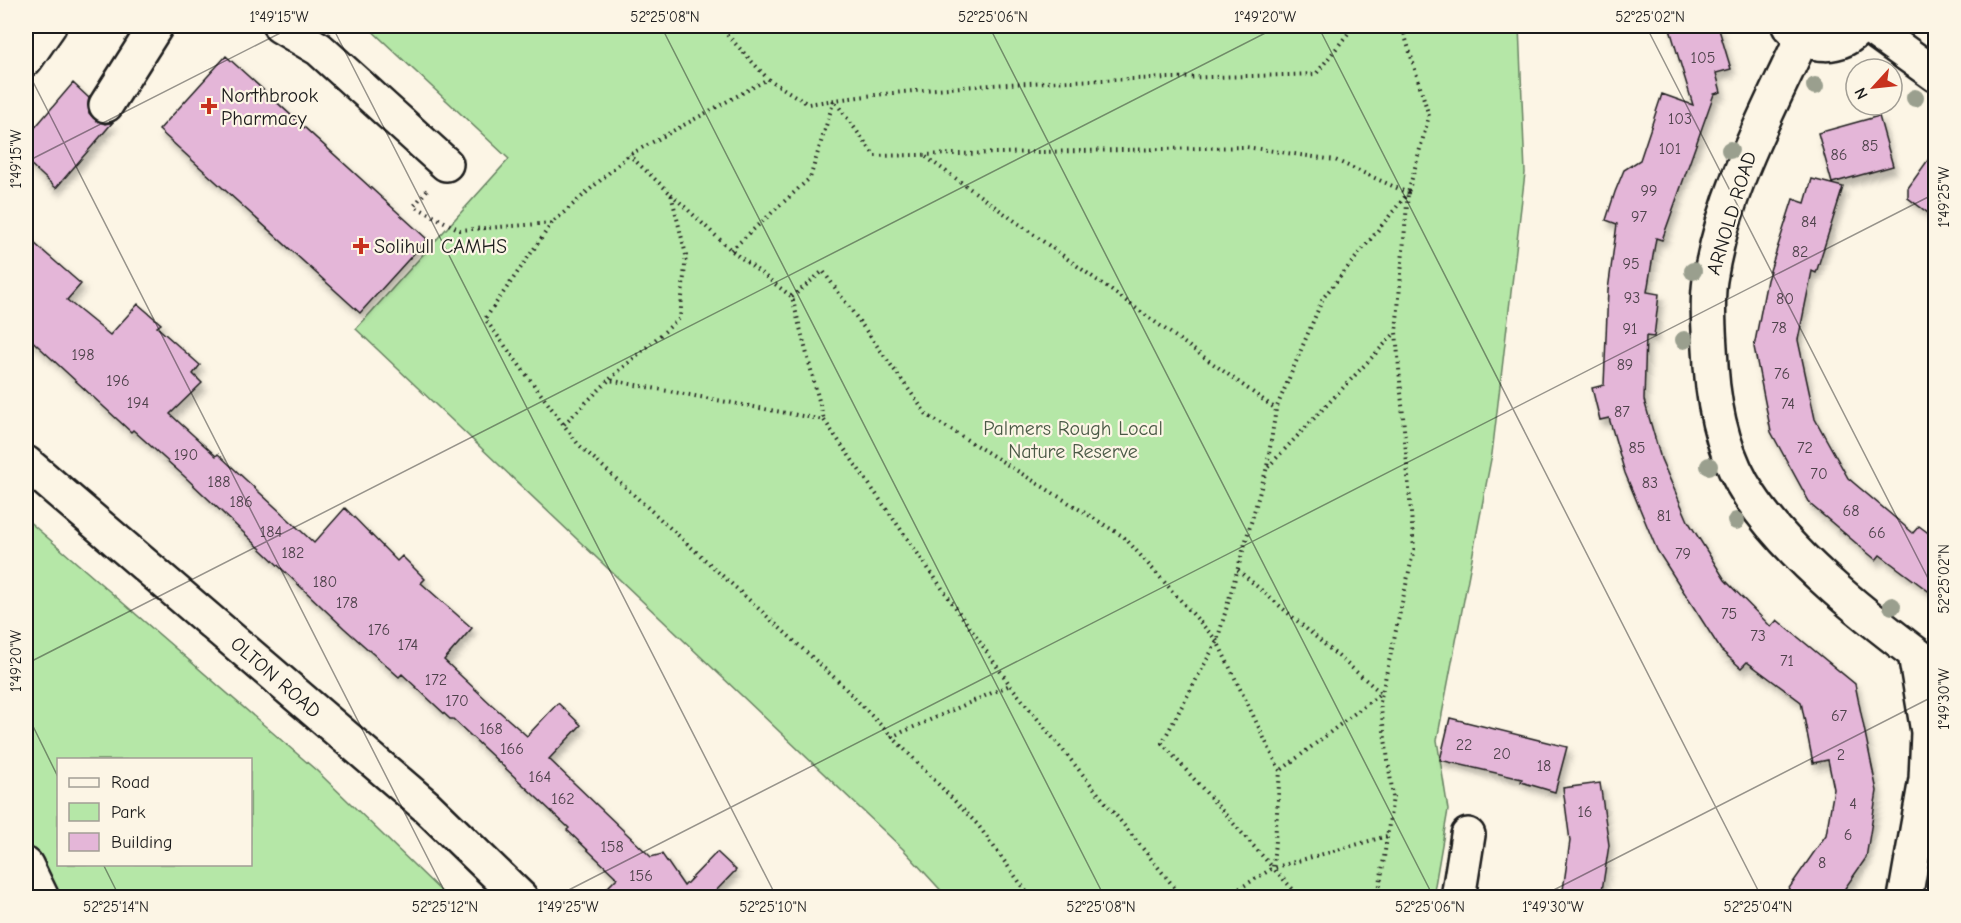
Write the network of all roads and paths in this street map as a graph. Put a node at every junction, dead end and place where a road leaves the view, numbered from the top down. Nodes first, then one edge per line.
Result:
1 (50, 26) edge
2 (156, 26) edge
3 (280, 26) edge
4 (719, 26) edge
5 (1354, 26) edge
6 (1402, 26) edge
7 (1861, 26) edge
8 (1868, 26) edge
9 (1796, 32) edge
10 (26, 59) edge
11 (1935, 75) edge
12 (768, 79) junction
13 (834, 100) junction
14 (106, 105) dead end
15 (629, 155) junction
16 (925, 157) junction
17 (446, 164) joint
18 (1408, 193) junction
19 (671, 194) junction
20 (552, 223) junction
21 (731, 250) junction
22 (792, 297) junction
23 (1396, 332) junction
24 (609, 380) junction
25 (1276, 409) junction
26 (824, 420) junction
27 (564, 424) junction
28 (26, 463) edge
29 (1267, 467) junction
30 (1238, 570) junction
31 (1217, 641) junction
32 (1925, 661) edge
33 (1010, 685) junction
34 (1381, 693) junction
35 (891, 737) junction
36 (1280, 771) junction
37 (1931, 776) edge
38 (1468, 835) dead end
39 (1387, 836) junction
40 (26, 865) edge
41 (1273, 868) junction
42 (42, 897) edge
43 (521, 897) edge
44 (1031, 897) edge
45 (1183, 897) edge
46 (1224, 897) edge
47 (1301, 897) edge
48 (1378, 897) edge
49 (1458, 897) edge
50 (1905, 897) edge

1 - 10 street
2 - 14 street
3 - 17 street
4 - 12 path
5 - 13 path
6 - 18 path
7 - 9 street
8 - 11 street
9 - 32 street, ARNOLD ROAD
12 - 13 path
12 - 15 path
13 - 16 path
13 - 21 path
15 - 19 path
15 - 20 path
16 - 18 path
16 - 25 path
17 - 20 path
18 - 23 path
18 - 25 path
19 - 21 path
19 - 24 path
20 - 27 path
21 - 22 path
22 - 26 path
22 - 31 path
23 - 29 path
23 - 34 path
24 - 26 path
24 - 27 path
25 - 29 path
26 - 33 path
27 - 35 path
28 - 43 street, OLTON ROAD
29 - 30 path
30 - 31 path
30 - 34 path
31 - 36 path
31 - 41 path
32 - 37 street
33 - 35 path
33 - 45 path
34 - 36 path
34 - 39 path
35 - 44 path
36 - 41 path
37 - 50 street
38 - 49 street
39 - 41 path
39 - 48 path
40 - 42 street
41 - 46 path
41 - 47 path

